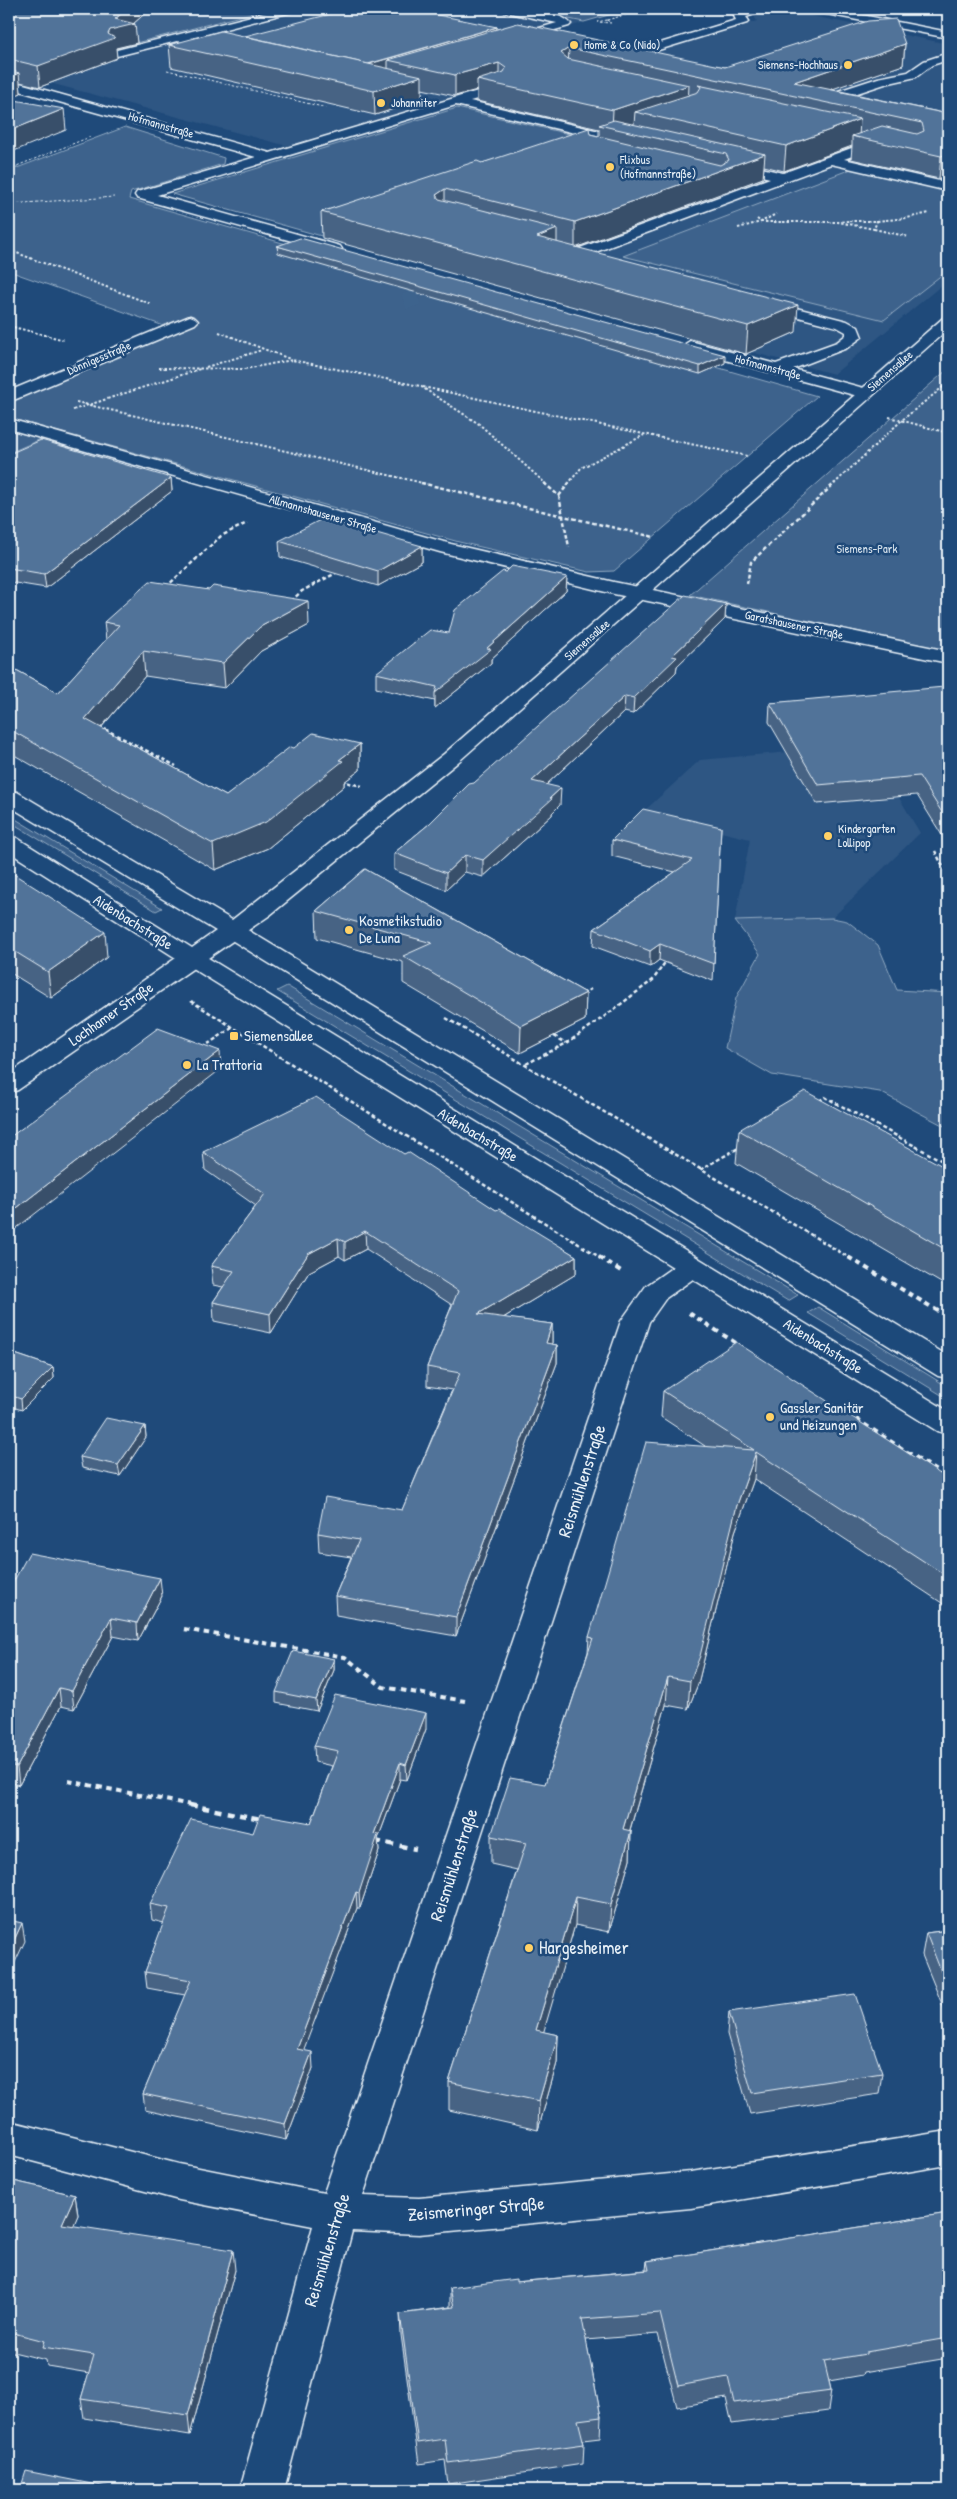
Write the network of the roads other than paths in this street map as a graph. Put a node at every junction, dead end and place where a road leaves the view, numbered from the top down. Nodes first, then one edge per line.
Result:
1 (291, 9) edge
2 (505, 9) edge
3 (764, 9) edge
4 (817, 9) edge
5 (248, 20) junction
6 (276, 26) edge
7 (888, 35) edge
8 (948, 35) edge
9 (177, 38) junction
10 (914, 40) dead end
11 (503, 42) edge
12 (232, 51) edge
13 (117, 53) edge
14 (948, 56) edge
15 (625, 57) edge
16 (9, 84) edge
17 (498, 89) edge
18 (842, 94) edge
19 (426, 95) edge
20 (455, 102) junction
21 (633, 131) edge
22 (613, 138) junction
23 (649, 146) edge
24 (587, 147) edge
25 (885, 147) edge
26 (271, 157) junction
27 (829, 160) junction
28 (711, 161) edge
29 (784, 178) junction
30 (948, 187) edge
31 (559, 250) edge
32 (353, 254) edge
33 (577, 254) junction
34 (605, 261) edge
35 (742, 298) edge
36 (190, 321) road end
37 (948, 321) edge
38 (671, 341) edge
39 (775, 370) junction
40 (865, 393) junction
41 (9, 397) edge
42 (17, 427) edge
43 (641, 593) junction
44 (948, 658) edge
45 (9, 797) edge
46 (9, 843) edge
47 (234, 931) junction
48 (214, 944) joint
49 (192, 958) junction
50 (9, 1085) edge
51 (693, 1266) junction
52 (948, 1369) edge
53 (948, 1424) edge
54 (9, 2138) edge
55 (948, 2148) edge
56 (337, 2213) junction
57 (262, 2490) edge

1 - 5 street
2 - 11 street
3 - 15 street
4 - 8 street
5 - 6 street
5 - 9 street
7 - 10 street
9 - 12 street
9 - 13 street
14 - 18 street
16 - 26 street, Hofmannstraße
17 - 20 street
19 - 20 street
20 - 22 street
20 - 26 street
21 - 22 street
22 - 23 street
22 - 24 street
25 - 27 street
26 - 32 street
27 - 29 street
27 - 30 street
28 - 29 street
29 - 33 street
31 - 33 street
33 - 34 street
35 - 39 street
36 - 41 street, Dönnigesstraße
37 - 40 street, Siemensallee
38 - 39 street, Hofmannstraße
39 - 40 street, Hofmannstraße
40 - 43 street, Siemensallee
42 - 43 street, Allmannshausener Straße
43 - 44 street, Garatshausener Straße
43 - 47 street, Siemensallee
45 - 47 street
46 - 49 street, Aidenbachstraße
47 - 48 street, Siemensallee
47 - 52 street
48 - 49 street, Lochhamer Straße
49 - 50 street, Lochhamer Straße
49 - 51 street, Aidenbachstraße
51 - 53 street, Aidenbachstraße
51 - 56 street, Reismühlenstraße
54 - 56 street, Zeismeringer Straße
55 - 56 street, Zeismeringer Straße
56 - 57 street, Reismühlenstraße

